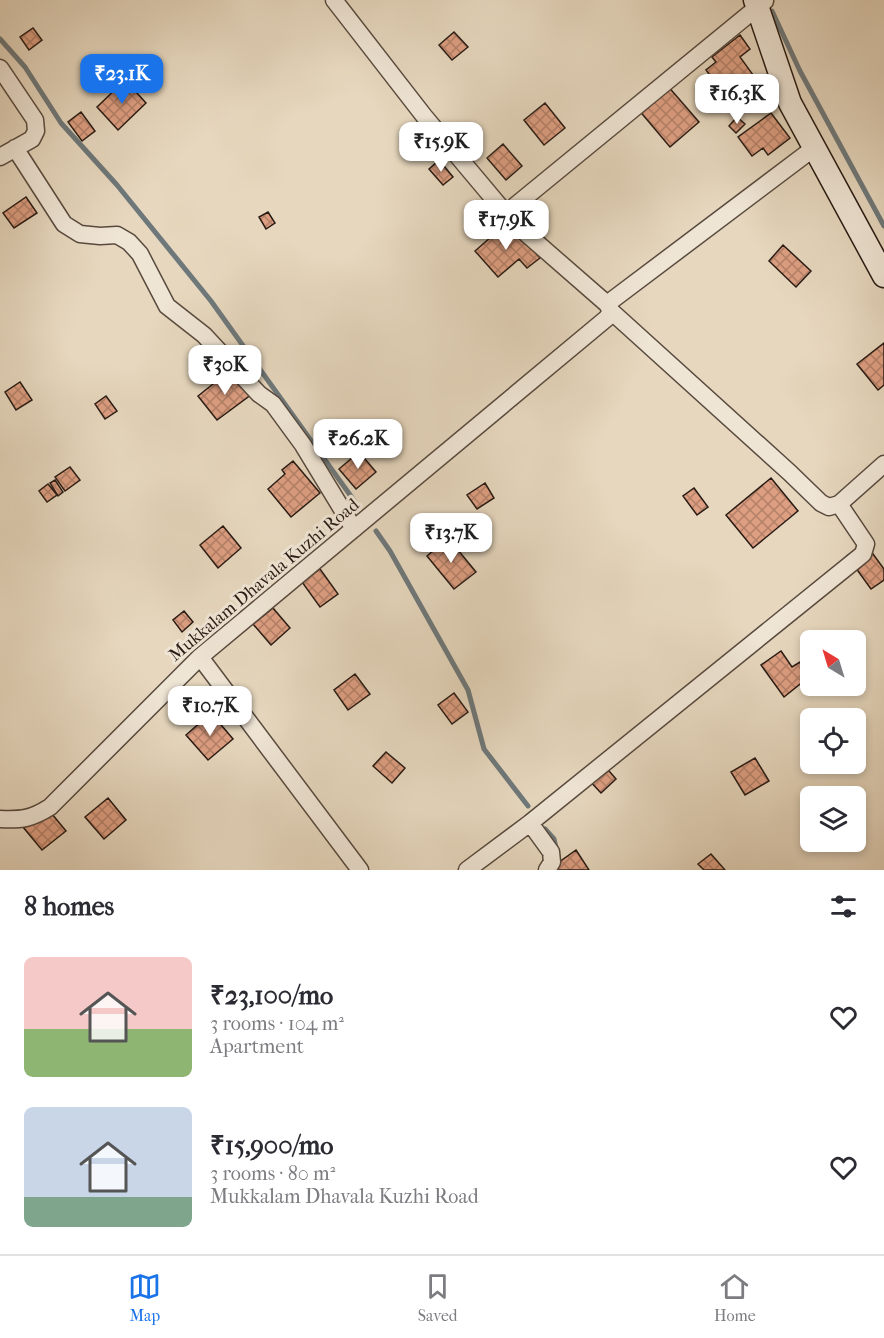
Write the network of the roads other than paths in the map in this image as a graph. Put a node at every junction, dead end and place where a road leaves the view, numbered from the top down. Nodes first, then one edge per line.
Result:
1 (334, 0) edge
2 (760, 2) edge
3 (0, 68) edge
4 (15, 148) junction
5 (814, 148) junction
6 (0, 157) edge
7 (513, 222) junction
8 (884, 276) edge
9 (609, 307) junction
10 (884, 464) edge
11 (839, 504) junction
12 (354, 529) junction
13 (200, 657) junction
14 (0, 819) edge
15 (530, 823) junction
16 (360, 870) edge
17 (466, 870) edge
18 (547, 870) edge

1 - 7 street
2 - 5 main road
2 - 7 street
3 - 4 street
4 - 6 street
4 - 12 street
5 - 8 main road
5 - 9 street, Mukkalam Dhavala Kuzhi Road
7 - 9 street
9 - 11 street
9 - 12 street, Mukkalam Dhavala Kuzhi Road
10 - 11 street
11 - 15 street
12 - 13 street, Mukkalam Dhavala Kuzhi Road
13 - 14 street, Mukkalam Dhavala Kuzhi Road
13 - 16 street
15 - 17 street
15 - 18 street

